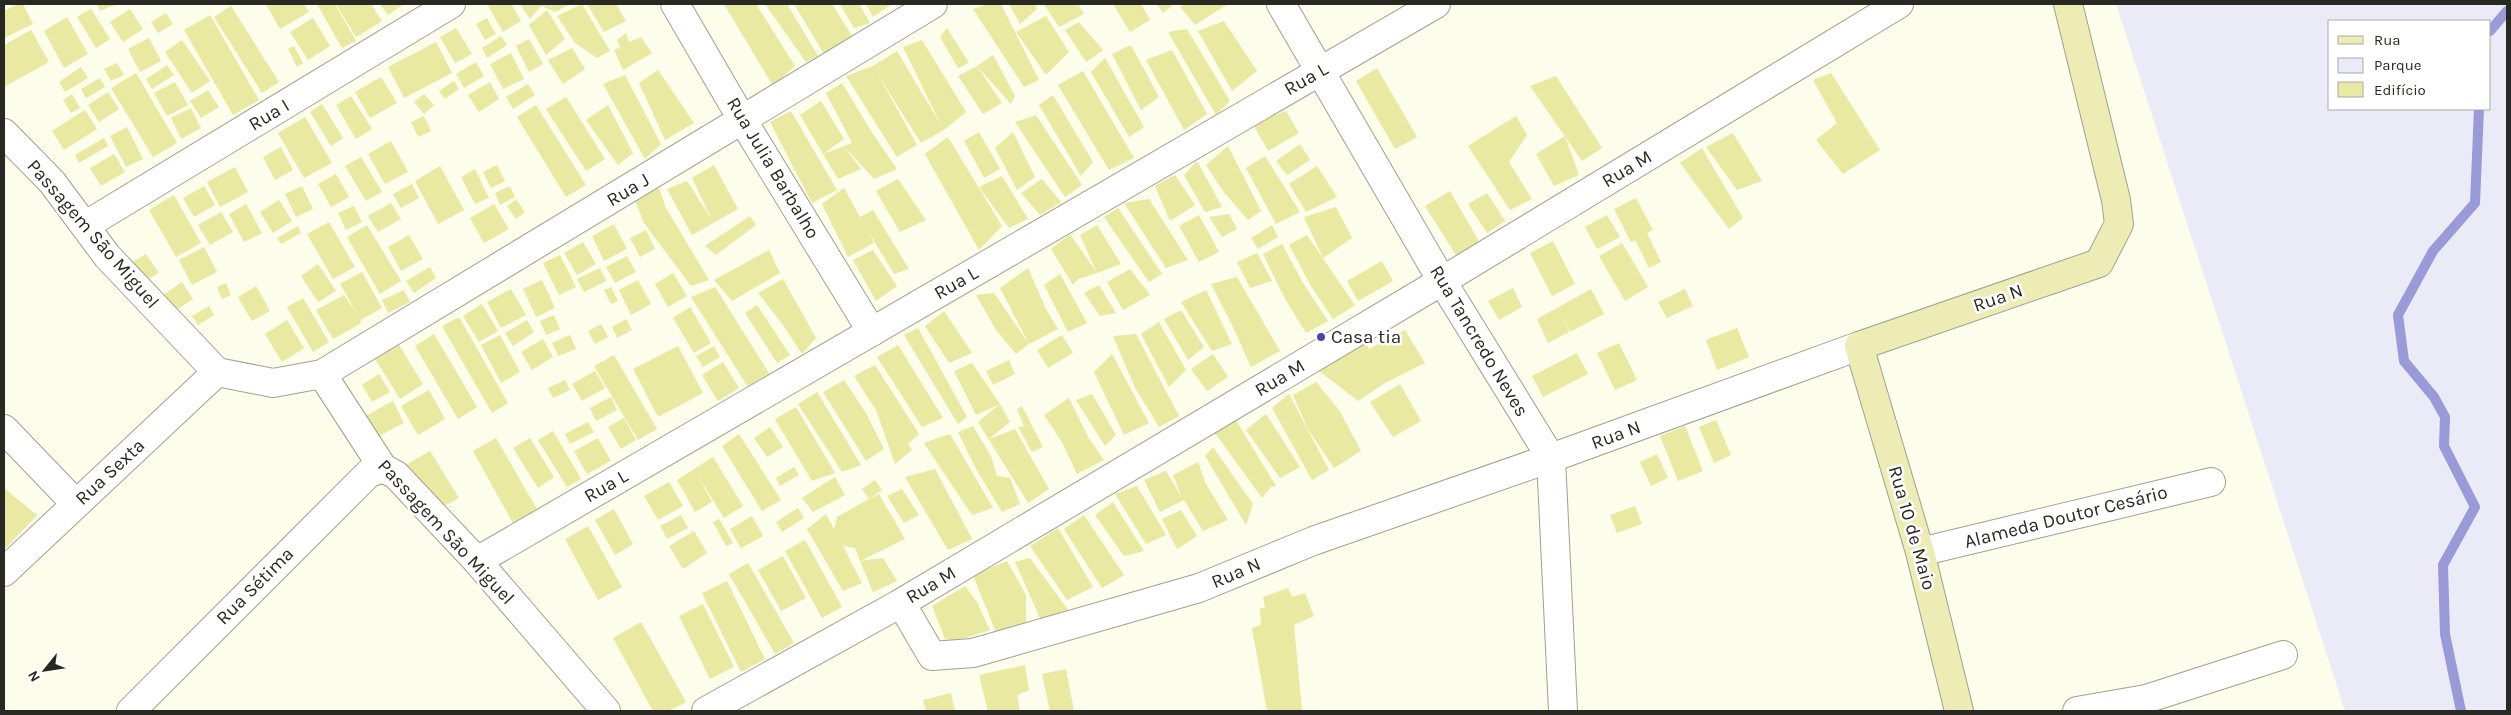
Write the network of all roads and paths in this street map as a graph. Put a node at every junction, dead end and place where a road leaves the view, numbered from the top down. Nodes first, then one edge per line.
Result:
1 (451, 4) edge
2 (675, 4) edge
3 (933, 4) edge
4 (1280, 4) edge
5 (1436, 4) edge
6 (2068, 4) edge
7 (1887, 7) edge
8 (1320, 72) junction
9 (743, 121) junction
10 (4, 133) edge
11 (86, 225) junction
12 (1442, 281) junction
13 (872, 332) junction
14 (1859, 346) junction
15 (216, 372) junction
16 (322, 374) junction
17 (4, 429) edge
18 (1551, 458) junction
19 (384, 468) junction
20 (2211, 482) dead end
21 (76, 504) junction
22 (1920, 552) junction
23 (477, 561) junction
24 (4, 572) edge
25 (901, 602) junction
26 (2283, 655) dead end
27 (131, 711) edge
28 (606, 711) edge
29 (706, 711) edge
30 (1563, 711) edge
31 (1959, 711) edge
32 (2077, 711) edge

1 - 11 street, Rua I
2 - 9 street, Rua Julia Barbalho
3 - 9 street, Rua J
4 - 8 street, Rua Tancredo Neves
5 - 8 street, Rua L
6 - 14 main road, Rua N
7 - 12 street, Rua M
8 - 12 street, Rua Tancredo Neves
8 - 13 street, Rua L
9 - 13 street, Rua Julia Barbalho
9 - 16 street, Rua J
10 - 11 street, Passagem São Miguel
11 - 15 street, Passagem São Miguel
12 - 18 street, Rua Tancredo Neves
12 - 25 street, Rua M
13 - 23 street, Rua L
14 - 18 street, Rua N
14 - 22 main road, Rua 10 de Maio
15 - 16 street
15 - 21 street, Rua Sexta
16 - 19 street, Passagem São Miguel
17 - 21 street
18 - 25 street, Rua N
18 - 30 street, Rua Tancredo Neves
19 - 23 street, Passagem São Miguel
19 - 27 street, Rua Sétima
20 - 22 street, Alameda Doutor Cesário
21 - 24 street, Rua Sexta
22 - 31 main road, Rua 10 de Maio
23 - 28 street, Passagem São Miguel
25 - 29 street, Rua M
26 - 32 street

